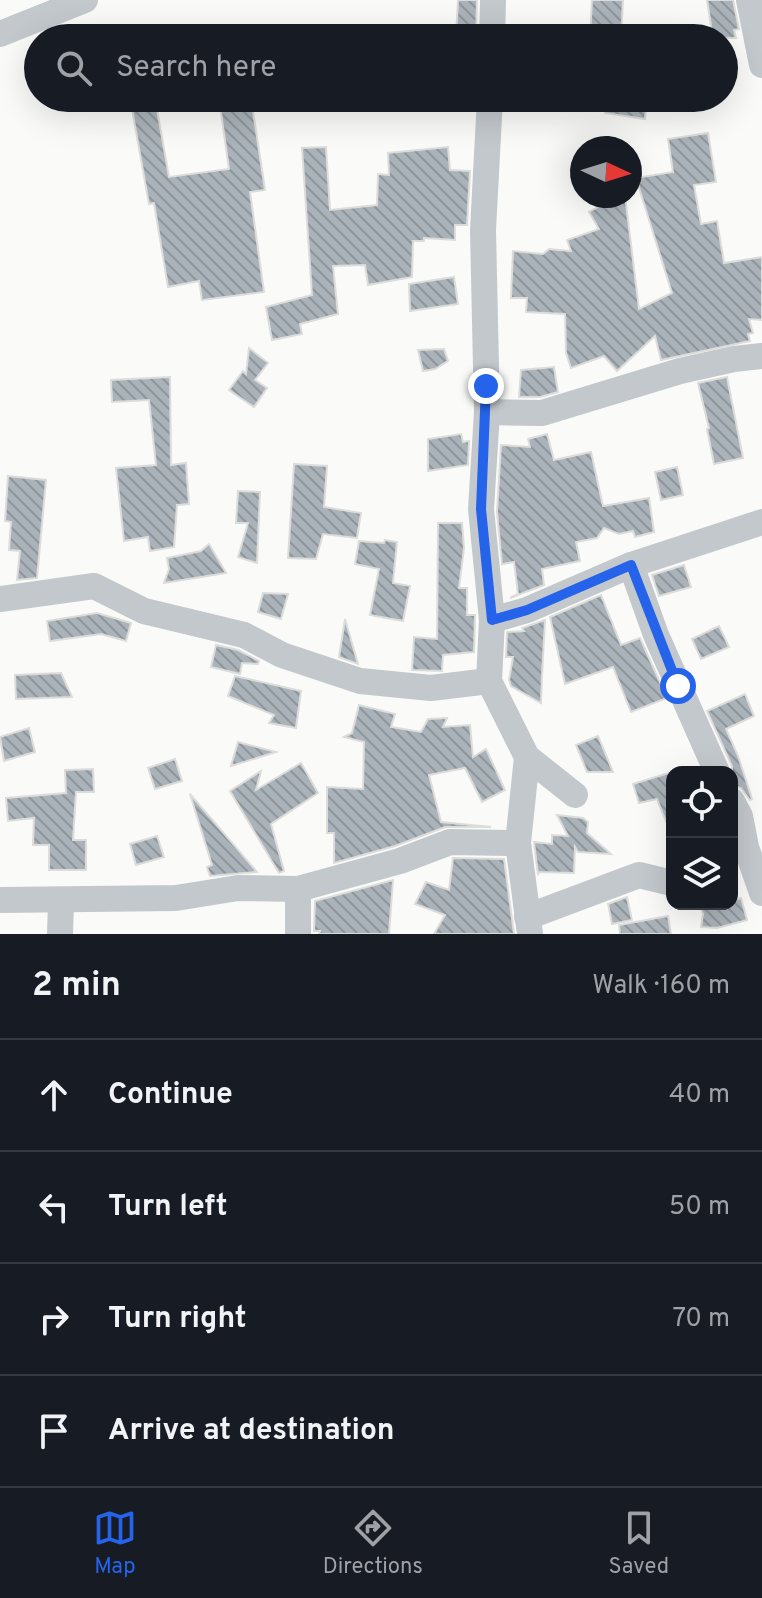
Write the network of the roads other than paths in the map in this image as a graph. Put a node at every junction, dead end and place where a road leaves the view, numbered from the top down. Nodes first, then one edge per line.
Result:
1 (85, 0) edge
2 (493, 0) edge
3 (749, 0) edge
4 (24, 24) edge
5 (25, 24) edge
6 (492, 24) edge
7 (0, 34) edge
8 (762, 65) edge
9 (489, 112) edge
10 (762, 356) edge
11 (487, 412) junction
12 (762, 522) edge
13 (631, 565) junction
14 (0, 599) edge
15 (492, 620) junction
16 (489, 681) junction
17 (527, 757) junction
18 (714, 766) edge
19 (575, 795) dead end
20 (738, 812) edge
21 (518, 843) junction
22 (739, 851) edge
23 (666, 882) edge
24 (298, 889) junction
25 (762, 893) edge
26 (0, 900) edge
27 (61, 901) junction
28 (528, 926) edge
29 (60, 934) edge
30 (298, 934) edge

1 - 5 street
2 - 6 street
3 - 8 street
4 - 7 street
9 - 11 street
10 - 11 street
11 - 15 street
12 - 13 street
13 - 15 street
13 - 18 street
14 - 16 street
15 - 16 street
16 - 17 street
17 - 19 street
17 - 21 street
20 - 22 street
21 - 24 street
21 - 28 street
22 - 25 street
23 - 28 street
24 - 27 street
24 - 30 street
26 - 27 street
27 - 29 street

